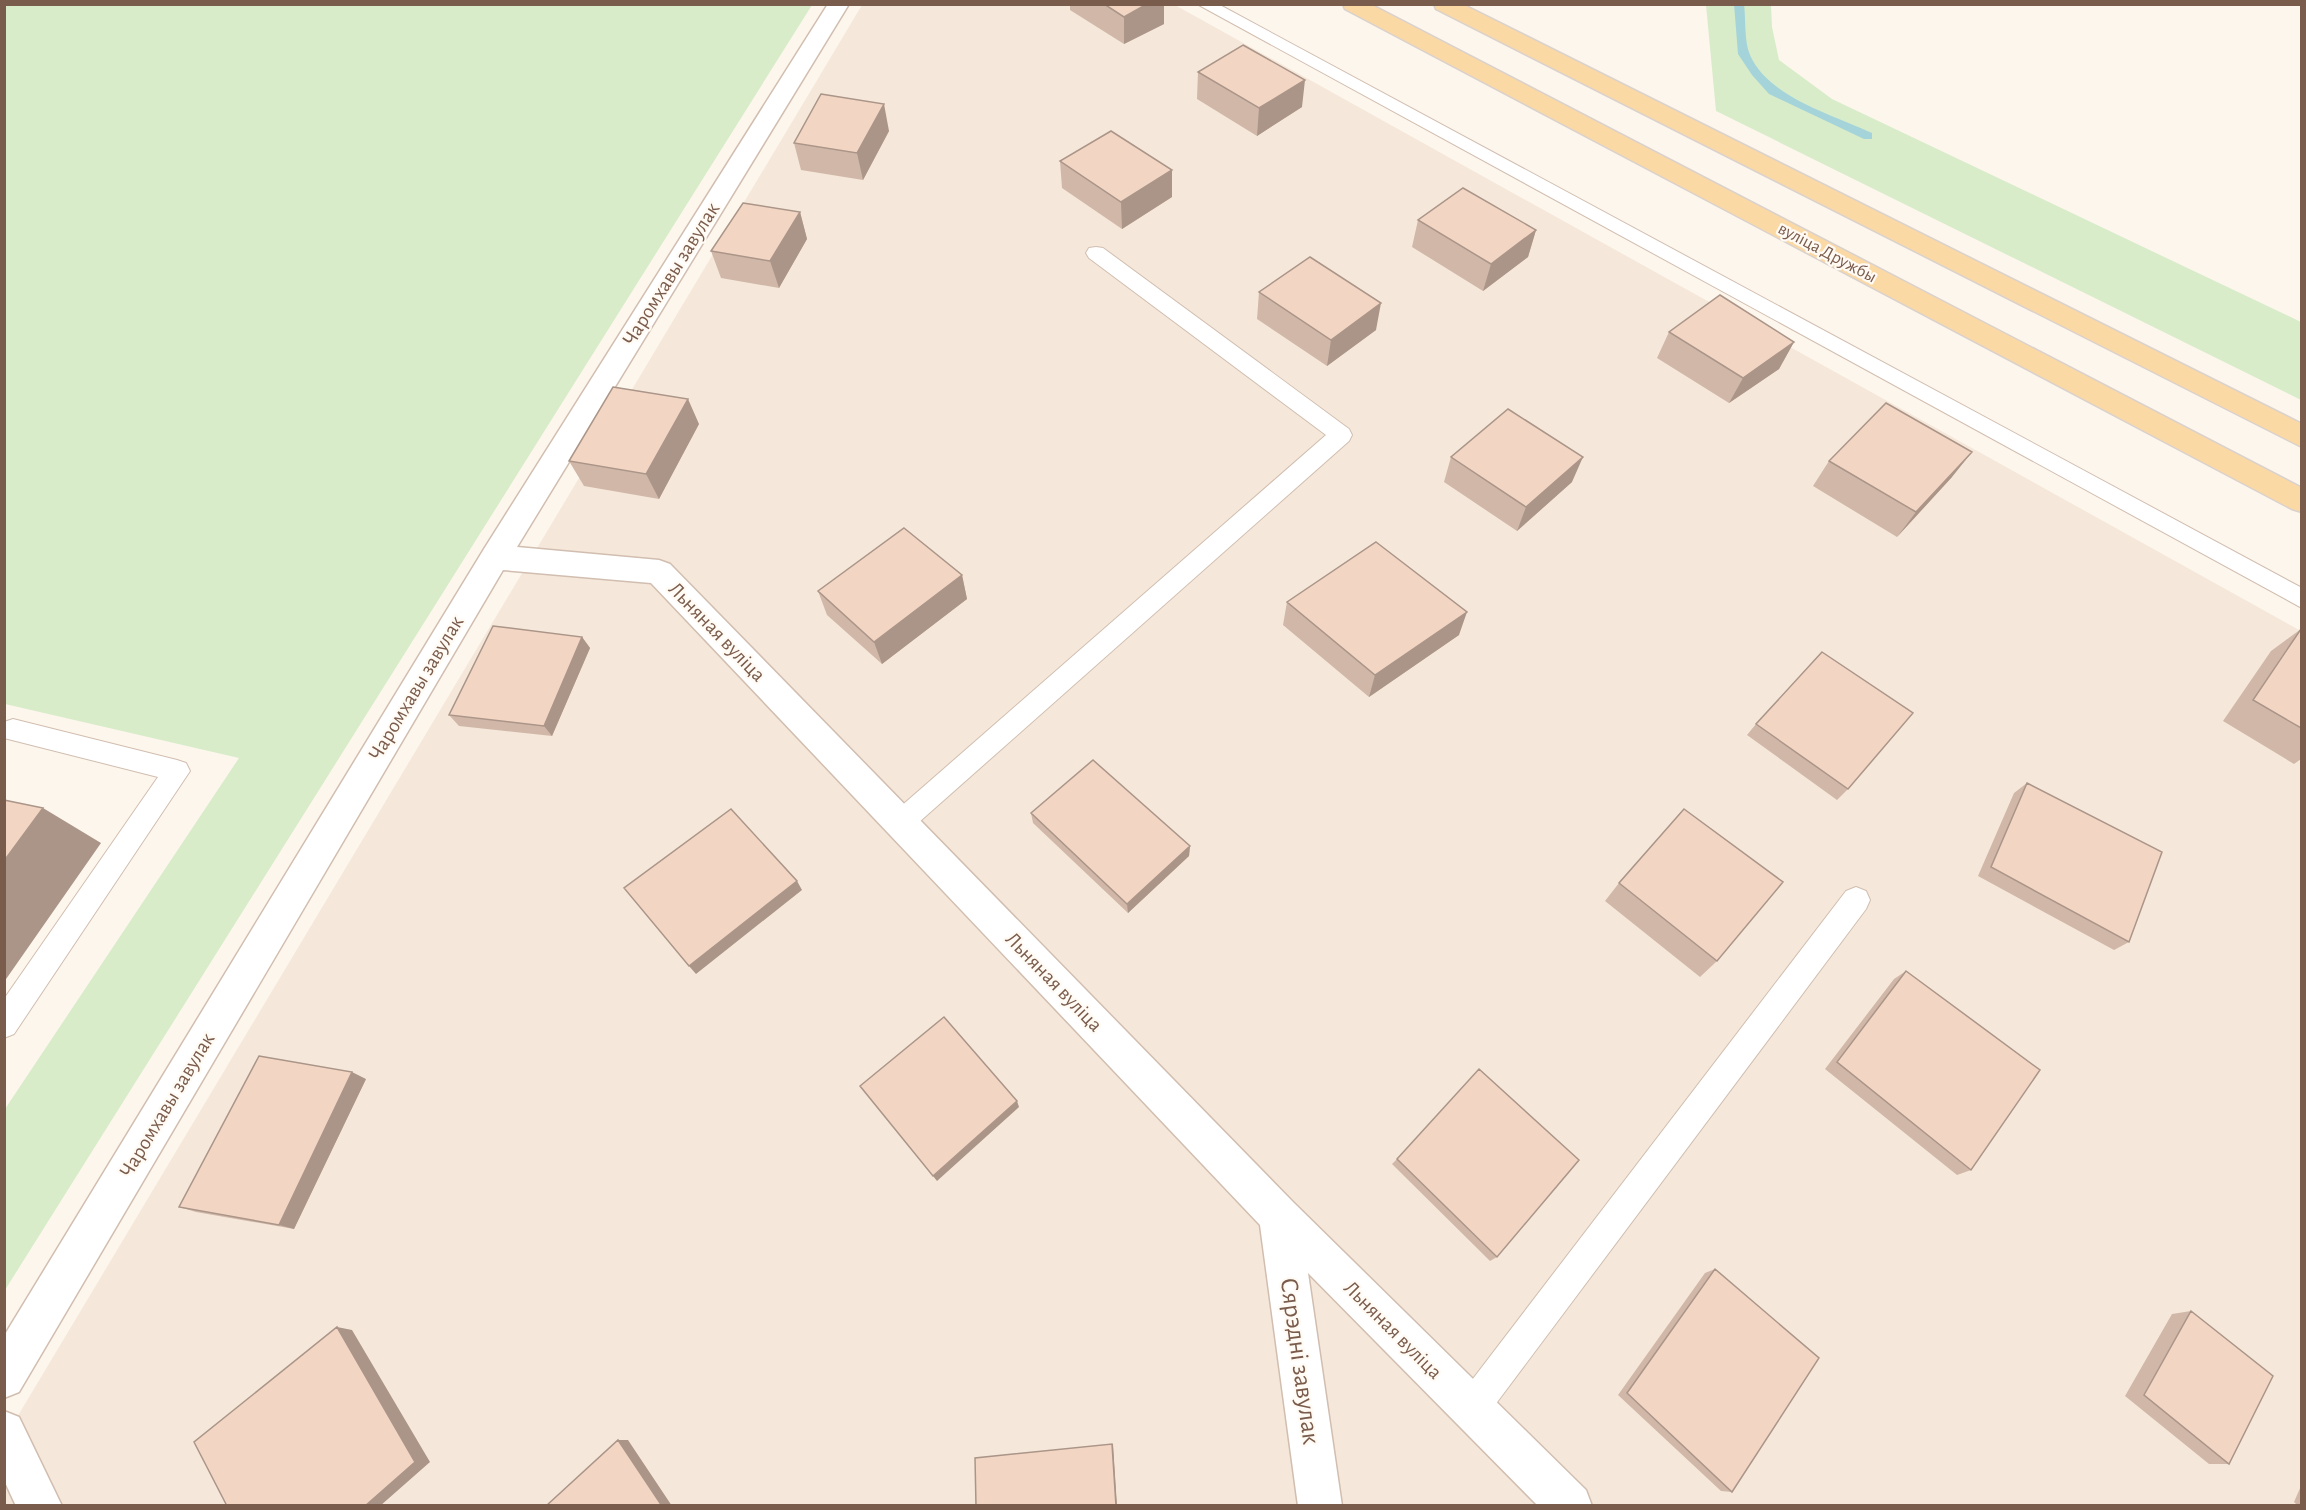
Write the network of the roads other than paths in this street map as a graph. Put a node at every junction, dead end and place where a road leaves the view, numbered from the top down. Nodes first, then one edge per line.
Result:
1 (839, 4) edge
2 (1205, 4) edge
3 (1353, 4) edge
4 (1444, 4) edge
5 (1096, 253) dead end
6 (2301, 437) edge
7 (2301, 501) edge
8 (495, 557) junction
9 (2301, 599) edge
10 (13, 730) dead end
11 (900, 823) junction
12 (1856, 900) dead end
13 (4, 1024) edge
14 (1279, 1216) junction
15 (4, 1377) edge
16 (1471, 1409) junction
17 (4, 1432) edge
18 (39, 1506) edge
19 (1320, 1506) edge
20 (1570, 1506) edge

1 - 8 street, Чаромхавы завулак
2 - 9 lane
3 - 7 main road, вуліца Дружбы
4 - 6 main road
5 - 11 lane
8 - 11 street, Льняная вуліца
8 - 15 street, Чаромхавы завулак
10 - 13 lane
11 - 14 street, Льняная вуліца
12 - 16 lane
14 - 16 street, Льняная вуліца
14 - 19 street, Сярэдні завулак
16 - 20 street, Льняная вуліца
17 - 18 street

